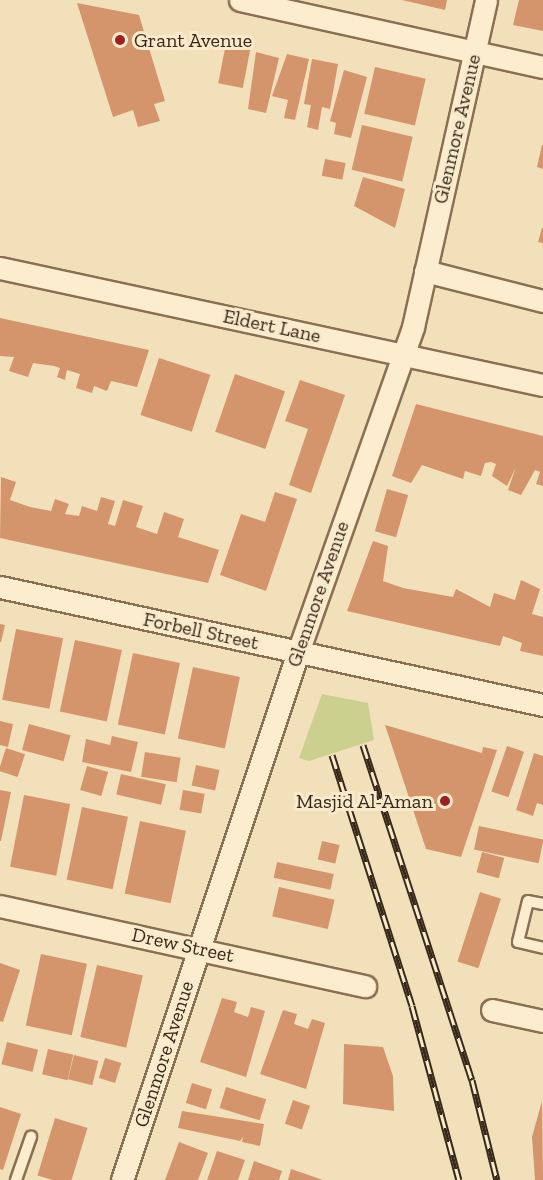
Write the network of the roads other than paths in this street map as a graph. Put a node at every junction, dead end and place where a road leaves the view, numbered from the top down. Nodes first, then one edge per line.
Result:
1 (240, 0) edge
2 (486, 0) edge
3 (475, 52) junction
4 (543, 67) edge
5 (0, 268) edge
6 (425, 271) junction
7 (543, 301) edge
8 (401, 354) junction
9 (543, 385) edge
10 (0, 587) edge
11 (298, 652) junction
12 (543, 705) edge
13 (543, 904) edge
14 (0, 906) edge
15 (543, 948) edge
16 (198, 949) junction
17 (365, 986) dead end
18 (492, 1010) dead end
19 (543, 1021) edge
20 (32, 1137) dead end
21 (16, 1180) edge
22 (122, 1180) edge

1 - 3 street
2 - 3 street, Glenmore Avenue
3 - 4 street
3 - 6 street, Glenmore Avenue
5 - 8 street, Eldert Lane
6 - 7 street
6 - 8 street, Glenmore Avenue
8 - 9 street, Eldert Lane
8 - 11 street, Glenmore Avenue
10 - 11 street, Forbell Street
11 - 12 street, Forbell Street
11 - 16 street, Glenmore Avenue
13 - 15 lane
14 - 16 street, Drew Street
16 - 17 street, Drew Street
16 - 22 street, Glenmore Avenue
18 - 19 street
20 - 21 lane

